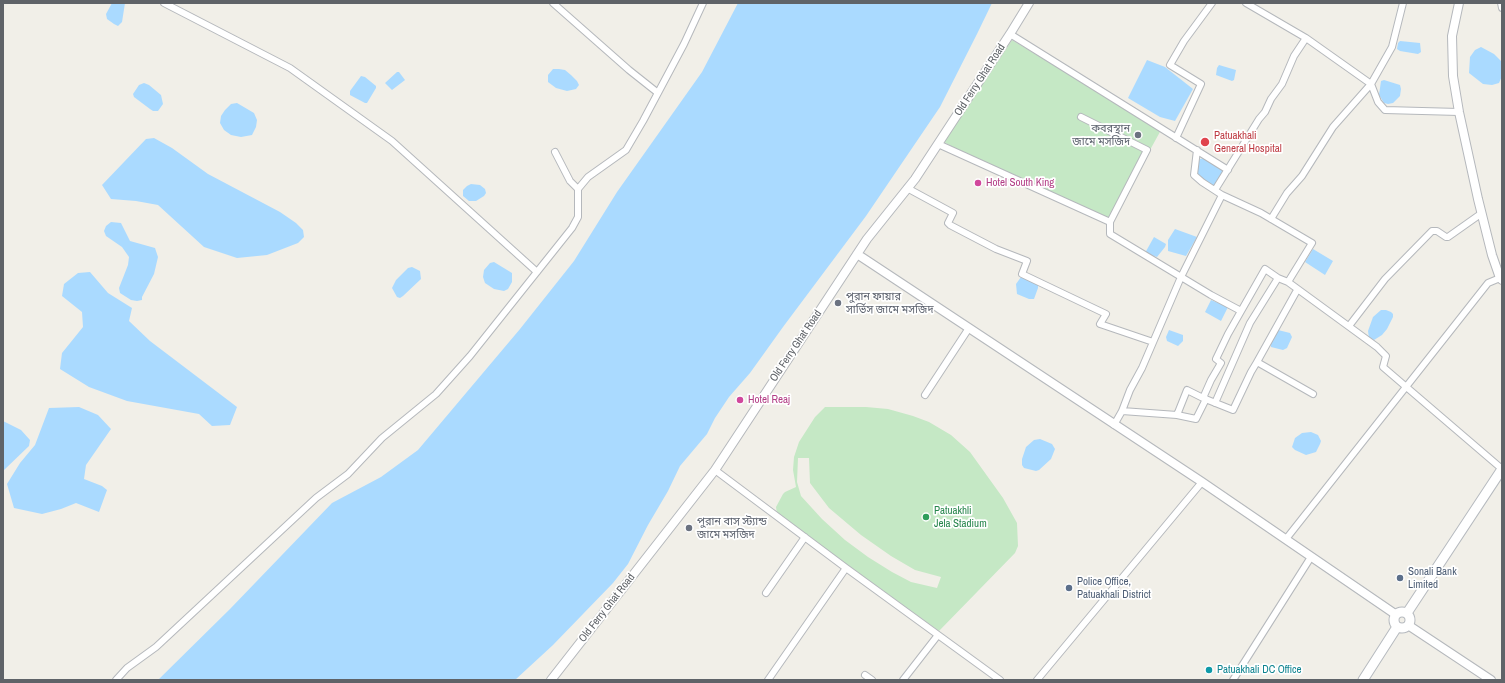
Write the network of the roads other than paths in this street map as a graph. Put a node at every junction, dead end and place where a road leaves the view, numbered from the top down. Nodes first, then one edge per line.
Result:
1 (164, 3) edge
2 (552, 3) edge
3 (703, 3) edge
4 (1029, 3) edge
5 (1212, 3) edge
6 (1246, 3) edge
7 (1403, 3) edge
8 (1459, 3) edge
9 (1501, 3) edge
10 (1502, 8) edge
11 (1010, 34) junction
12 (1306, 38) junction
13 (1371, 84) junction
14 (658, 93) junction
15 (1459, 112) junction
16 (1082, 117) dead end
17 (1176, 138) junction
18 (938, 144) junction
19 (1197, 150) junction
20 (555, 152) dead end
21 (1228, 170) junction
22 (907, 188) junction
23 (578, 189) junction
24 (1215, 190) junction
25 (1222, 195) junction
26 (1482, 213) junction
27 (1271, 219) junction
28 (1110, 222) junction
29 (857, 254) junction
30 (537, 272) junction
31 (1181, 276) junction
32 (1278, 278) junction
33 (1501, 279) edge
34 (1288, 282) junction
35 (1296, 292) dead end
36 (1241, 312) junction
37 (1349, 326) junction
38 (969, 328) junction
39 (1153, 342) junction
40 (1257, 362) junction
41 (1406, 387) junction
42 (1313, 394) dead end
43 (925, 395) dead end
44 (1204, 399) junction
45 (1215, 403) junction
46 (1122, 410) junction
47 (1177, 415) junction
48 (1114, 425) junction
49 (1502, 469) edge
50 (715, 470) junction
51 (1202, 482) junction
52 (805, 537) junction
53 (1286, 539) junction
54 (1311, 557) junction
55 (846, 568) junction
56 (766, 593) dead end
57 (1407, 613) junction
58 (1395, 614) junction
59 (1408, 625) junction
60 (1397, 627) junction
61 (938, 635) junction
62 (865, 675) dead end
63 (116, 680) edge
64 (551, 680) edge
65 (768, 680) edge
66 (872, 680) edge
67 (903, 680) edge
68 (1000, 680) edge
69 (1037, 680) edge
70 (1234, 680) edge
71 (1363, 680) edge
72 (1491, 680) edge

1 - 30 street
2 - 14 street
3 - 14 street
4 - 11 street, Old Ferry Ghat Road
5 - 17 street
6 - 12 street
7 - 13 street
8 - 15 street
9 - 10 street
11 - 17 street
11 - 18 street, Old Ferry Ghat Road
12 - 13 street
12 - 21 street
13 - 15 street
13 - 27 street
14 - 23 street
15 - 26 street
16 - 28 street
17 - 19 street
18 - 22 street, Old Ferry Ghat Road
18 - 28 street
19 - 21 street
19 - 24 street
20 - 23 street
21 - 24 street
22 - 29 street, Old Ferry Ghat Road
22 - 39 street
23 - 30 street
24 - 25 street
25 - 27 street
25 - 31 street
26 - 33 street
26 - 37 street
27 - 34 street
28 - 31 street
29 - 38 street
29 - 50 street, Old Ferry Ghat Road
30 - 63 street
31 - 36 street
31 - 39 street
32 - 34 street
32 - 36 street
32 - 45 street
33 - 41 street
34 - 37 street
35 - 40 street
36 - 44 street
37 - 41 street
38 - 43 street
38 - 48 street
39 - 46 street
40 - 42 street
40 - 45 street
41 - 49 street
41 - 53 street
44 - 45 street
44 - 47 street
44 - 47 street
46 - 47 street
46 - 48 street
48 - 51 street
49 - 57 main road
50 - 52 street
50 - 64 street, Old Ferry Ghat Road
51 - 53 street
51 - 69 street
52 - 55 street
52 - 56 street
53 - 54 street
54 - 58 street
54 - 70 street
55 - 61 street
55 - 65 street
57 - 58 main road
57 - 59 main road
58 - 60 main road
59 - 60 main road
59 - 72 street
60 - 71 main road
61 - 67 street
61 - 68 street
62 - 66 street

